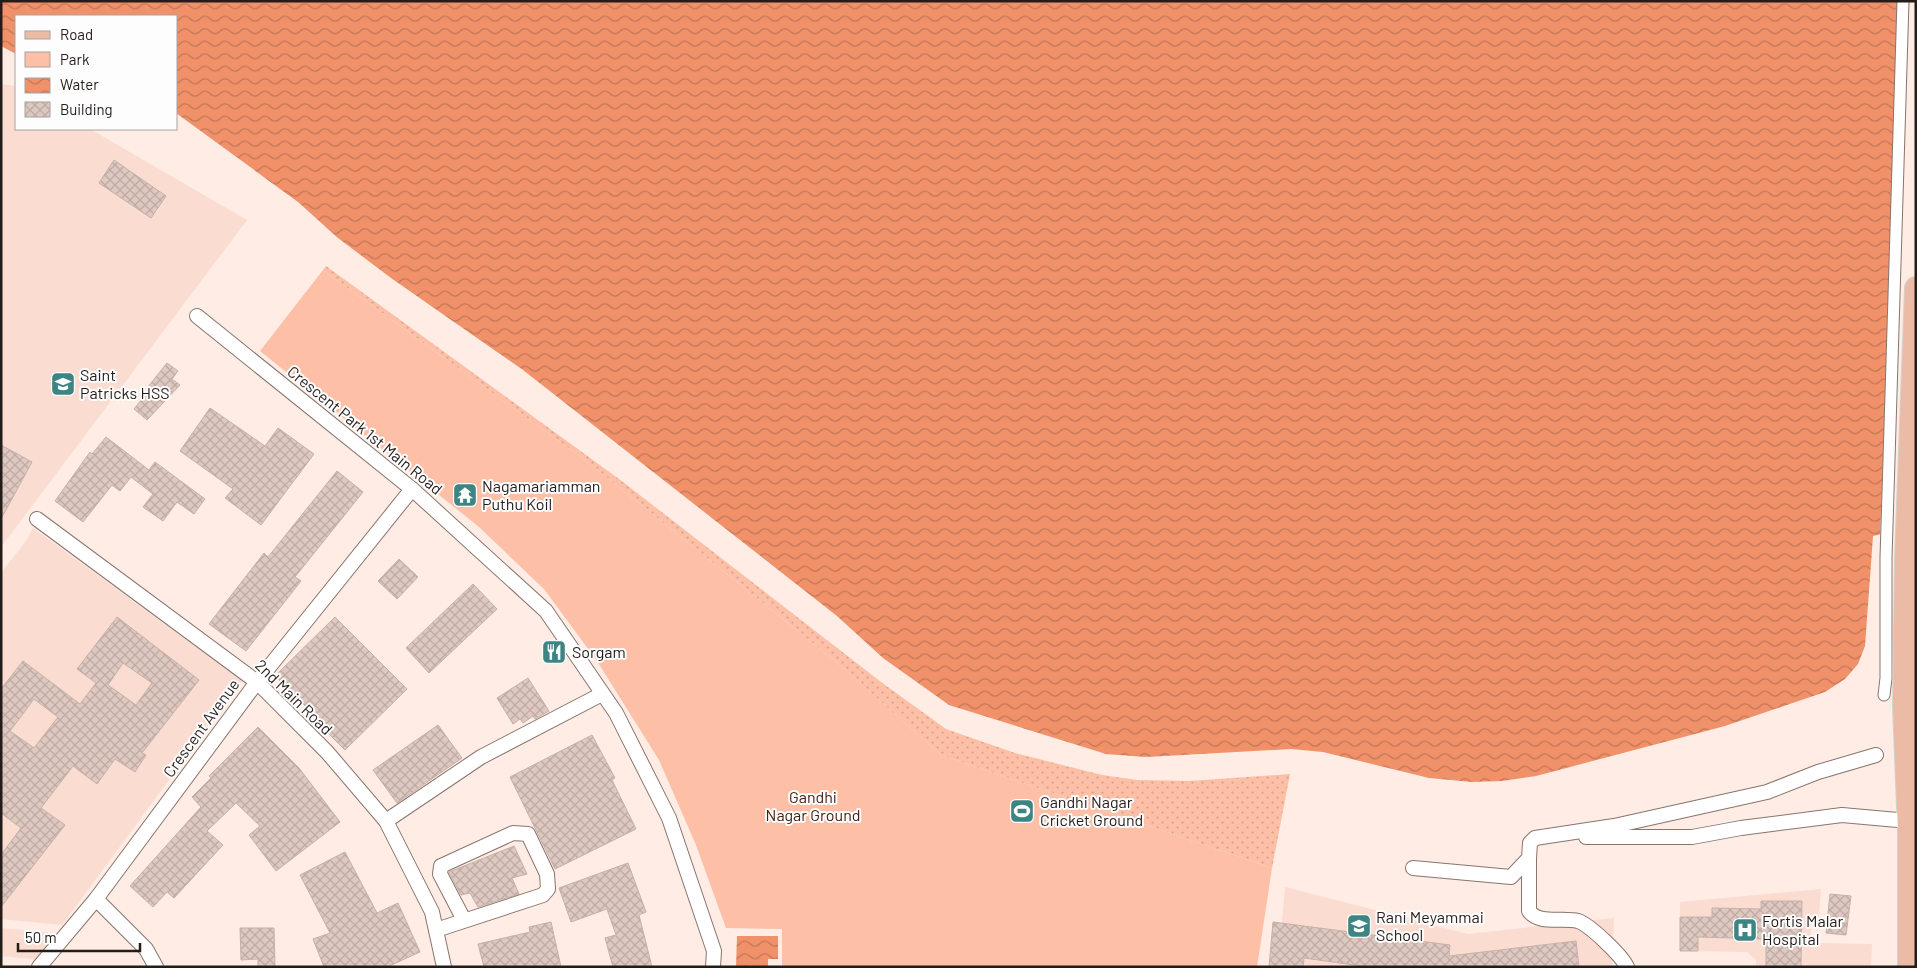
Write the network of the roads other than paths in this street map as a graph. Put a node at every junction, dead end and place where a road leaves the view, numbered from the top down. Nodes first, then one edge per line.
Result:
1 (1903, 1) edge
2 (1916, 288) edge
3 (197, 316) dead end
4 (412, 489) junction
5 (38, 519) dead end
6 (1896, 558) junction
7 (257, 682) junction
8 (602, 694) junction
9 (1884, 695) dead end
10 (1876, 756) dead end
11 (386, 821) junction
12 (1909, 821) junction
13 (1535, 838) junction
14 (1529, 858) junction
15 (1413, 868) dead end
16 (96, 899) junction
17 (464, 920) junction
18 (436, 930) junction
19 (39, 967) edge
20 (156, 967) edge
21 (444, 967) edge
22 (714, 967) edge
23 (1627, 967) edge
24 (1909, 967) edge

1 - 6 street
2 - 6 main road
3 - 4 street, Crescent Park 1st Main Road
4 - 7 street, Crescent Avenue
4 - 8 street, Crescent Park 1st Main Road
5 - 7 street, 2nd Main Road
6 - 9 street
6 - 12 main road
7 - 11 street, 2nd Main Road
7 - 16 street, Crescent Avenue
8 - 11 street
8 - 22 street, Crescent Park 1st Main Road
10 - 13 street
11 - 18 street, 2nd Main Road
12 - 13 street
12 - 24 main road
13 - 14 street
14 - 15 street
14 - 23 street
16 - 19 street, Crescent Avenue
16 - 20 street
17 - 17 street
17 - 18 street
18 - 21 street, 2nd Main Road

